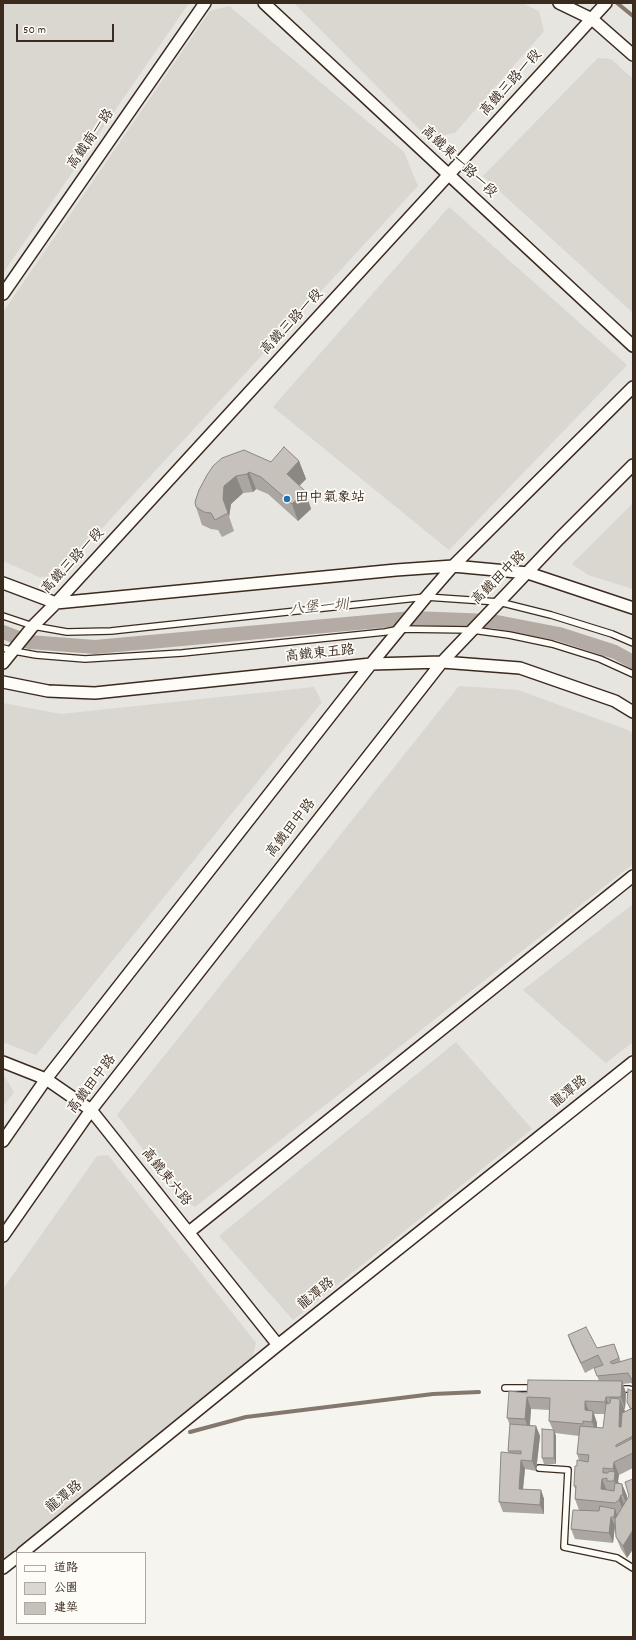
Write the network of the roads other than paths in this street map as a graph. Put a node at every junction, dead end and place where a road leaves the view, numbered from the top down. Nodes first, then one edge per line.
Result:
1 (205, 3) edge
2 (264, 3) edge
3 (559, 3) edge
4 (606, 3) edge
5 (592, 19) junction
6 (633, 55) edge
7 (449, 175) junction
8 (3, 294) edge
9 (633, 346) edge
10 (633, 387) edge
11 (633, 465) edge
12 (453, 566) junction
13 (528, 573) junction
14 (3, 583) edge
15 (426, 597) junction
16 (499, 602) junction
17 (56, 603) junction
18 (633, 608) edge
19 (3, 616) edge
20 (33, 626) junction
21 (401, 629) junction
22 (472, 630) junction
23 (633, 643) edge
24 (8, 650) edge
25 (442, 662) junction
26 (3, 663) edge
27 (372, 664) junction
28 (633, 674) edge
29 (3, 682) edge
30 (633, 712) edge
31 (633, 876) edge
32 (3, 1062) edge
33 (633, 1062) edge
34 (46, 1079) junction
35 (91, 1110) junction
36 (3, 1141) edge
37 (189, 1232) junction
38 (3, 1236) edge
39 (278, 1345) junction
40 (505, 1388) dead end
41 (536, 1388) edge
42 (612, 1388) edge
43 (633, 1390) edge
44 (539, 1468) dead end
45 (23, 1552) edge
46 (16, 1558) edge
47 (3, 1568) edge
48 (633, 1568) edge

1 - 8 street, 高鐵南一路
2 - 7 street, 高鐵東一路一段
3 - 5 street
4 - 5 street, 高鐵三路一段
5 - 6 street
5 - 7 street, 高鐵三路一段
7 - 9 street, 高鐵東一路一段
7 - 17 street, 高鐵三路一段
10 - 12 street
11 - 13 street, 高鐵田中路
12 - 13 street
12 - 15 street
12 - 17 street
13 - 16 street, 高鐵田中路
13 - 18 street
14 - 17 street
15 - 16 lane
15 - 20 lane
15 - 21 street
16 - 22 street, 高鐵田中路
16 - 23 lane
17 - 20 street, 高鐵三路一段
19 - 20 lane
20 - 24 street, 高鐵三路一段
21 - 22 lane
21 - 24 lane
21 - 27 street
22 - 25 street, 高鐵田中路
22 - 28 lane
24 - 26 street, 高鐵三路一段
25 - 27 street, 高鐵東五路
25 - 30 street, 高鐵東五路
25 - 35 street, 高鐵田中路
27 - 29 street, 高鐵東五路
27 - 34 street
31 - 37 street
32 - 34 street, 高鐵東六路
33 - 39 street, 龍潭路
34 - 35 street, 高鐵東六路
34 - 36 street
35 - 37 street, 高鐵東六路
35 - 38 street, 高鐵田中路
37 - 39 street, 高鐵東六路
39 - 45 street, 龍潭路
40 - 41 lane
42 - 43 lane
44 - 48 lane
46 - 47 street

